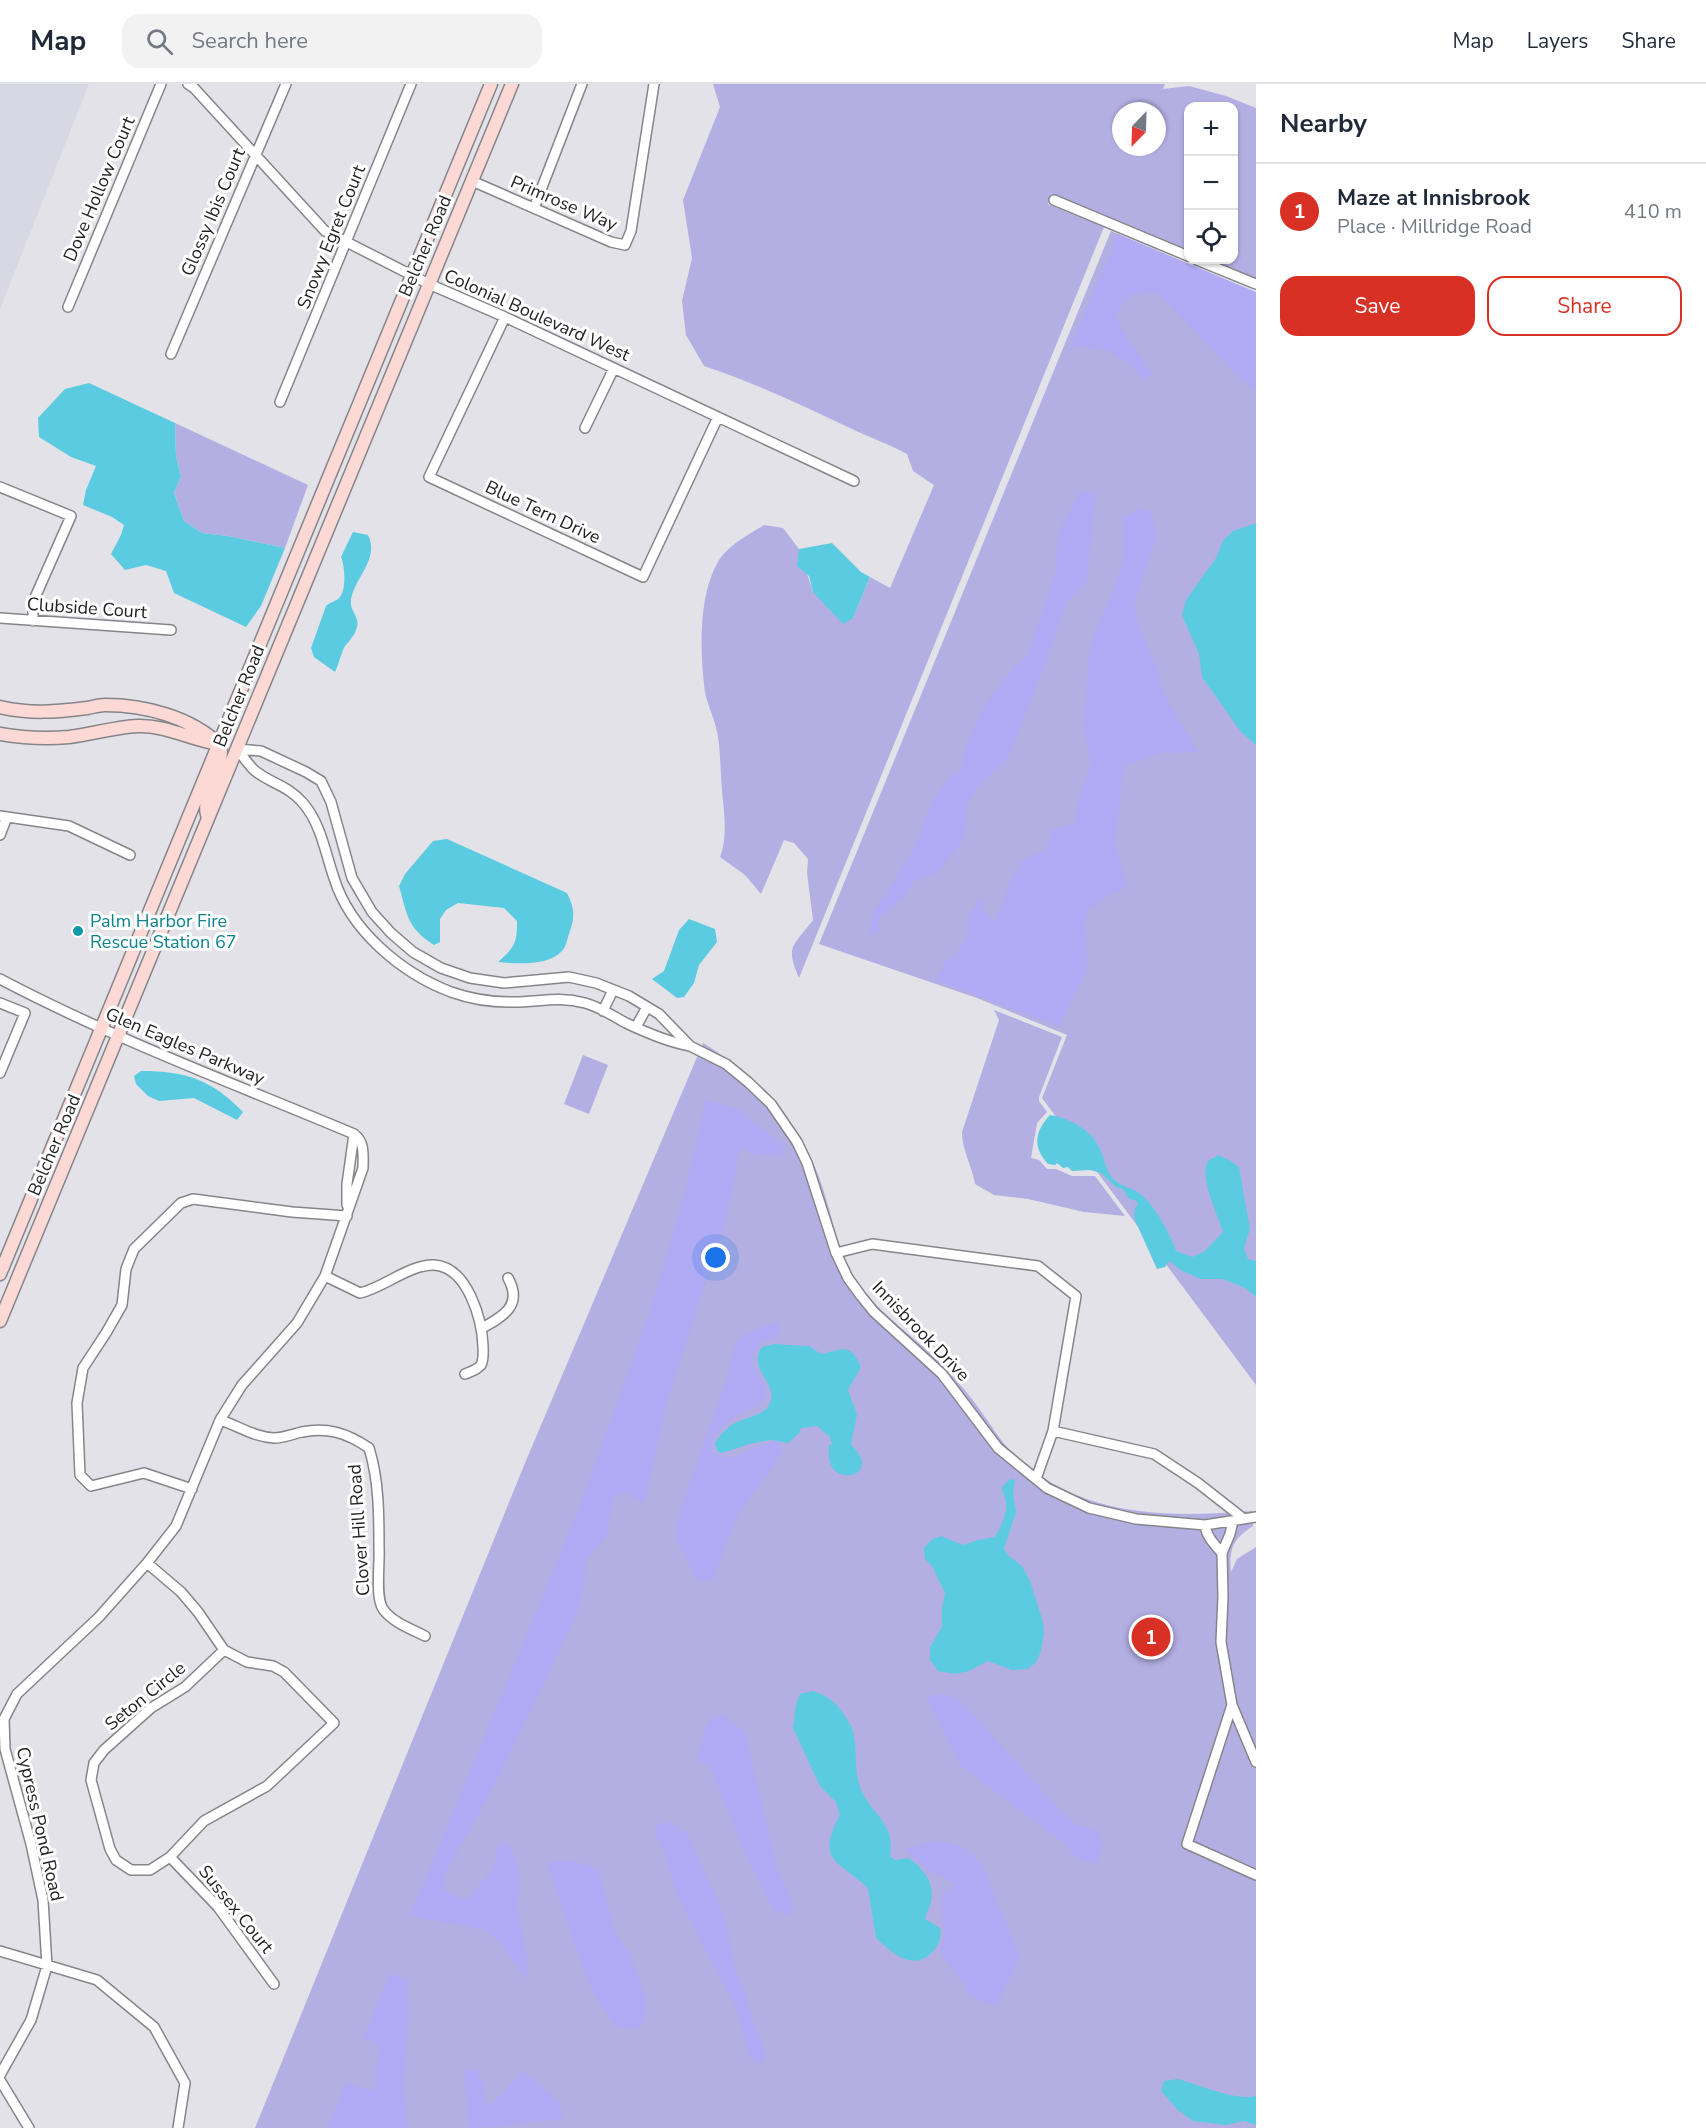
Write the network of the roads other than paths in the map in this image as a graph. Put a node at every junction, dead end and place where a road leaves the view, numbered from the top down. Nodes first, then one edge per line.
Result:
1 (161, 84) edge
2 (189, 84) edge
3 (286, 84) edge
4 (411, 84) edge
5 (490, 84) edge
6 (512, 84) edge
7 (582, 84) edge
8 (654, 84) edge
9 (255, 154) junction
10 (472, 181) junction
11 (1054, 200) dead end
12 (534, 208) junction
13 (346, 243) junction
14 (1184, 254) edge
15 (1207, 264) edge
16 (412, 276) junction
17 (429, 284) junction
18 (1256, 284) edge
19 (68, 307) dead end
20 (505, 317) junction
21 (171, 354) dead end
22 (614, 368) junction
23 (280, 402) dead end
24 (718, 417) junction
25 (585, 428) dead end
26 (854, 481) dead end
27 (0, 487) edge
28 (0, 618) edge
29 (33, 621) junction
30 (171, 630) dead end
31 (249, 673) junction
32 (0, 707) edge
33 (0, 734) edge
34 (219, 744) junction
35 (237, 749) junction
36 (4, 817) edge
37 (208, 820) junction
38 (0, 835) edge
39 (130, 855) dead end
40 (0, 979) edge
41 (613, 990) junction
42 (0, 1003) edge
43 (647, 1007) junction
44 (603, 1011) junction
45 (636, 1028) junction
46 (102, 1029) junction
47 (119, 1036) junction
48 (690, 1046) junction
49 (0, 1073) edge
50 (357, 1136) joint
51 (347, 1216) junction
52 (836, 1253) junction
53 (0, 1274) edge
54 (325, 1276) junction
55 (508, 1278) dead end
56 (0, 1321) edge
57 (482, 1328) junction
58 (465, 1374) dead end
59 (220, 1420) junction
60 (1053, 1431) junction
61 (1036, 1479) junction
62 (192, 1489) junction
63 (1256, 1518) edge
64 (1244, 1519) junction
65 (1233, 1521) junction
66 (1205, 1525) junction
67 (1222, 1553) junction
68 (147, 1563) junction
69 (425, 1636) dead end
70 (224, 1650) junction
71 (1232, 1705) junction
72 (2, 1718) edge
73 (1256, 1762) edge
74 (170, 1857) junction
75 (1256, 1875) edge
76 (0, 1951) edge
77 (47, 1966) junction
78 (274, 1984) dead end
79 (0, 2078) edge
80 (29, 2128) edge
81 (178, 2128) edge

1 - 19 street, Dove Hollow Court
2 - 9 street, Colonial Boulevard West
3 - 9 street, Glossy Ibis Court
4 - 13 street, Snowy Egret Court
5 - 16 main road, Belcher Road
6 - 10 main road, Belcher Road
7 - 12 street
8 - 12 street, Primrose Way
9 - 13 street, Colonial Boulevard West
9 - 21 street, Glossy Ibis Court
10 - 12 street, Primrose Way
10 - 17 main road, Belcher Road
11 - 14 street
13 - 16 street, Colonial Boulevard West
13 - 23 street, Snowy Egret Court
15 - 18 street
16 - 17 street, Colonial Boulevard West
16 - 31 main road, Belcher Road
17 - 20 street, Colonial Boulevard West
17 - 35 main road, Belcher Road
20 - 22 street, Colonial Boulevard West
20 - 24 street, Blue Tern Drive
22 - 24 street, Colonial Boulevard West
22 - 25 street
24 - 26 street, Colonial Boulevard West
27 - 29 street
28 - 29 street, Clubside Court
29 - 30 street, Clubside Court
31 - 34 main road, Belcher Road
31 - 35 main road
32 - 34 main road
33 - 34 main road
34 - 37 main road
34 - 46 main road, Belcher Road
35 - 37 main road, Belcher Road
35 - 41 street, Innisbrook Drive
35 - 44 street, Innisbrook Drive
36 - 38 street
36 - 39 street
37 - 47 main road, Belcher Road
40 - 46 street, Glen Eagles Parkway
41 - 43 street, Innisbrook Drive
41 - 44 street
42 - 49 street
43 - 45 street
43 - 48 street, Innisbrook Drive
44 - 45 street, Innisbrook Drive
45 - 48 street, Innisbrook Drive
46 - 47 street, Glen Eagles Parkway
46 - 53 main road, Belcher Road
47 - 50 street, Glen Eagles Parkway
47 - 56 main road, Belcher Road
48 - 52 street, Innisbrook Drive
50 - 51 street, Cypress Pond Road
51 - 54 street, Cypress Pond Road
51 - 62 street
52 - 60 street
52 - 61 street, Innisbrook Drive
54 - 57 street
54 - 59 street, Cypress Pond Road
55 - 57 street
57 - 58 street
59 - 62 street, Cypress Pond Road
59 - 69 street, Clover Hill Road
60 - 61 street
60 - 64 street
61 - 66 street, Innisbrook Drive
62 - 68 street, Cypress Pond Road
63 - 64 street, Innisbrook Drive
64 - 65 street, Innisbrook Drive
65 - 66 street, Innisbrook Drive
65 - 67 street
66 - 67 street
67 - 71 street
68 - 70 street
68 - 72 street, Cypress Pond Road
70 - 74 street, Seton Circle
70 - 74 street, Seton Circle
71 - 73 street
71 - 75 street
72 - 77 street, Cypress Pond Road
74 - 78 street, Sussex Court
76 - 77 street
77 - 79 street, Cypress Pond Road
77 - 81 street
79 - 80 street

